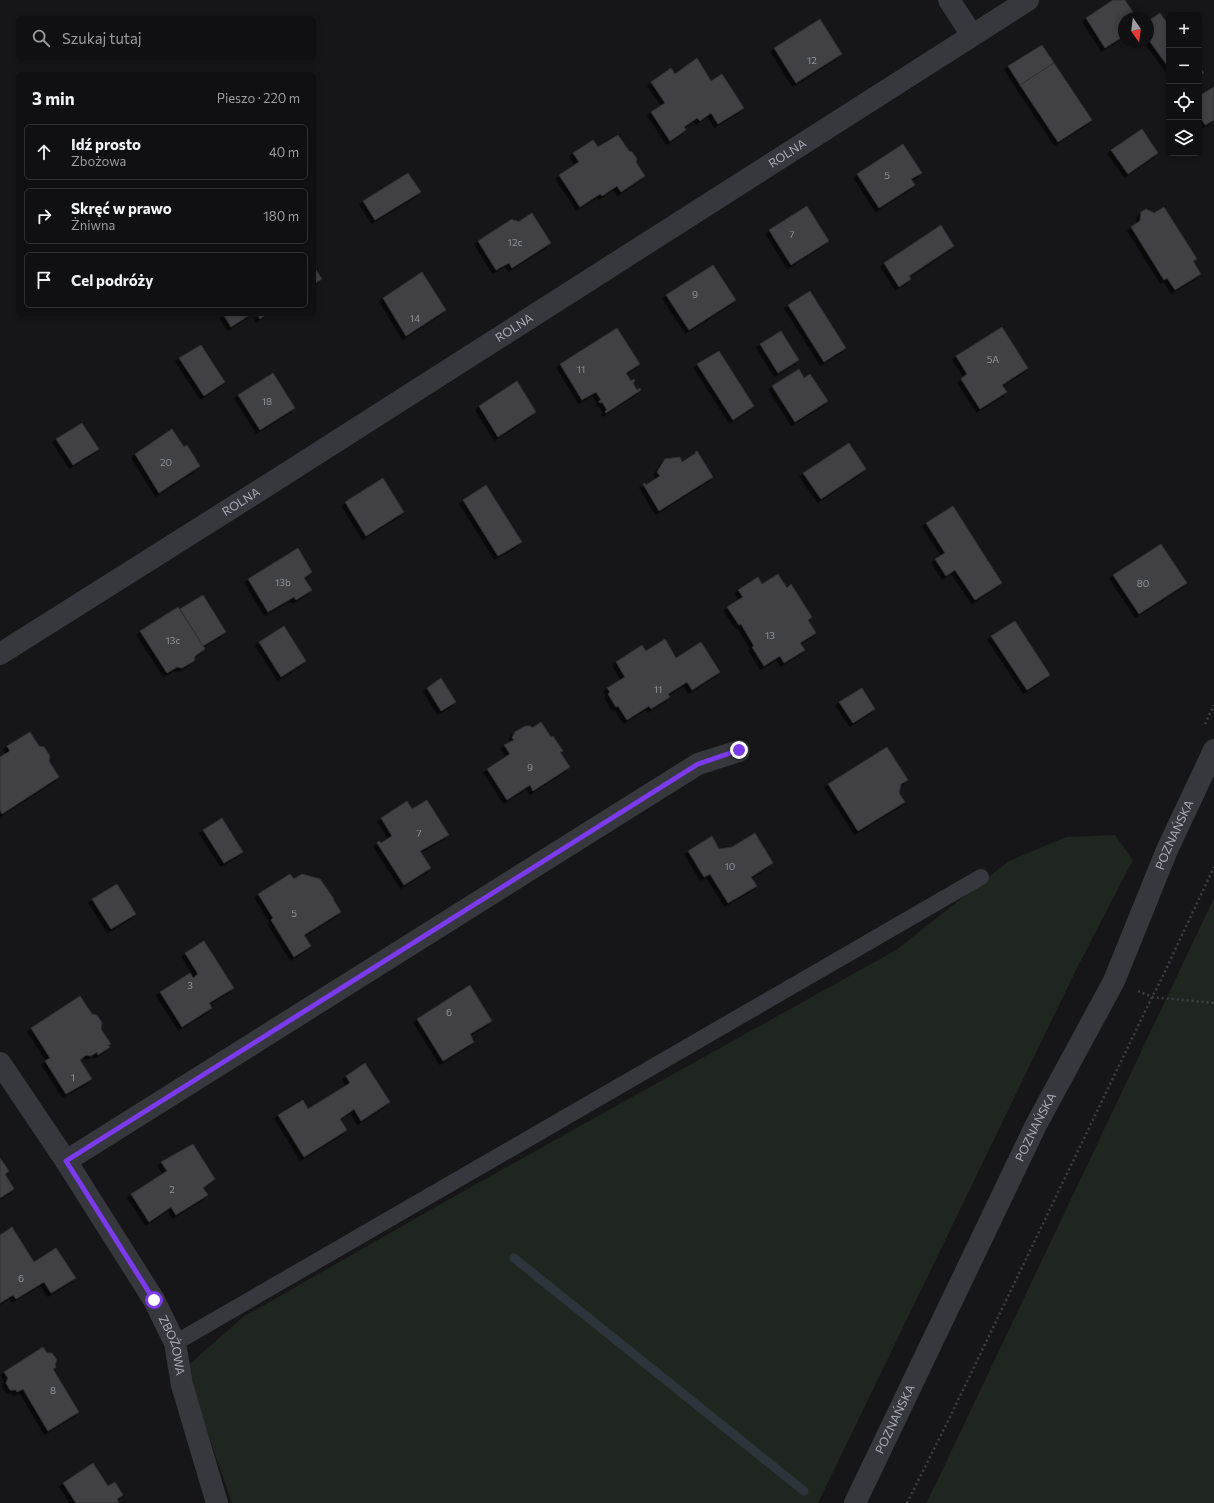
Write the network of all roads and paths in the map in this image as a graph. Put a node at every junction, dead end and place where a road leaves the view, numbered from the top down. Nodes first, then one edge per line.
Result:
1 (949, 0) edge
2 (1028, 0) edge
3 (972, 36) junction
4 (0, 654) edge
5 (739, 750) dead end
6 (1214, 750) edge
7 (1214, 867) edge
8 (981, 877) dead end
9 (1152, 997) junction
10 (1214, 1003) edge
11 (0, 1063) edge
12 (66, 1161) junction
13 (175, 1343) junction
14 (217, 1503) edge
15 (855, 1503) edge
16 (907, 1503) edge

1 - 3 street
2 - 3 street, ROLNA
3 - 4 street, ROLNA
5 - 12 street
6 - 15 street, POZNAŃSKA
7 - 9 path
8 - 13 lane
9 - 10 path
9 - 16 path
11 - 12 street, ZBOŻOWA
12 - 13 street, ZBOŻOWA
13 - 14 street, ZBOŻOWA

